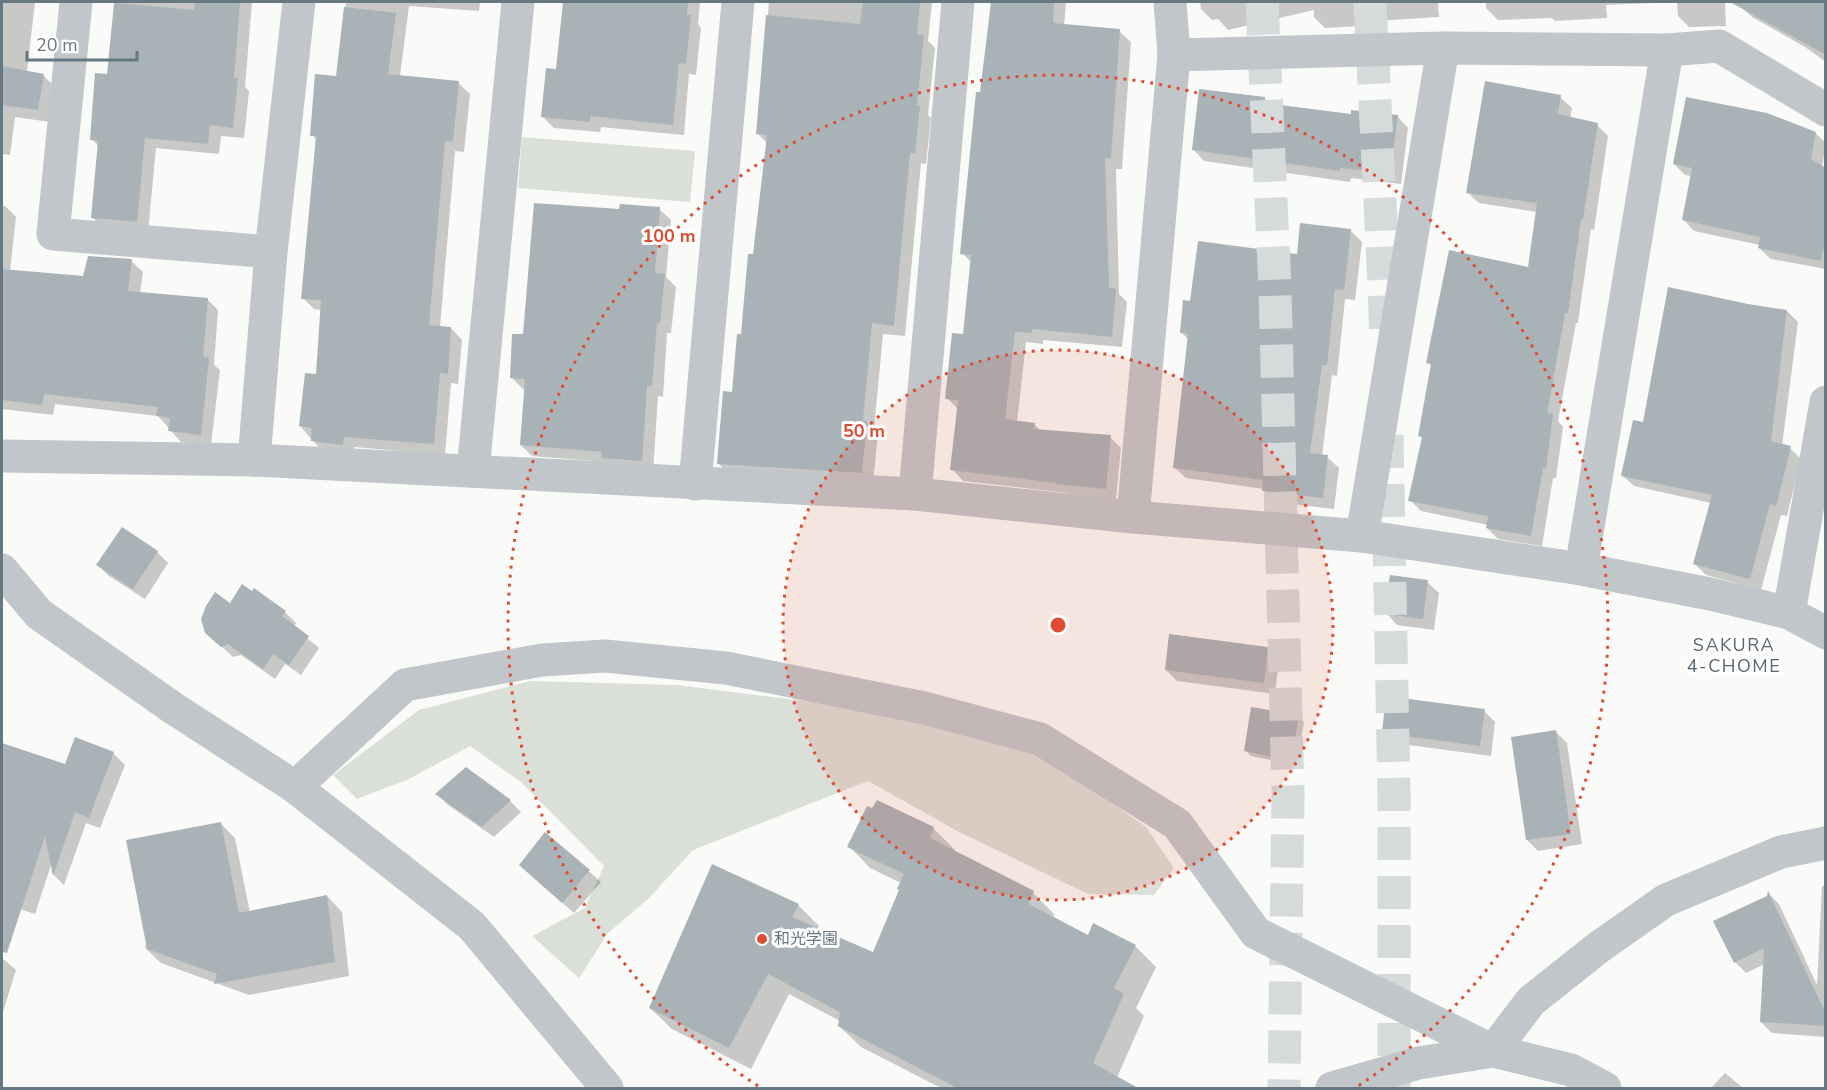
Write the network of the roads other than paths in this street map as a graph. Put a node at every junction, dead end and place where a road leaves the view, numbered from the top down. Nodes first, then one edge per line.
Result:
1 (76, 2) edge
2 (299, 2) edge
3 (518, 2) edge
4 (738, 2) edge
5 (958, 2) edge
6 (1170, 2) edge
7 (1443, 48) junction
8 (1667, 50) junction
9 (1174, 55) junction
10 (1826, 110) edge
11 (272, 252) junction
12 (1826, 402) edge
13 (2, 456) edge
14 (254, 460) junction
15 (473, 471) junction
16 (695, 484) junction
17 (915, 494) junction
18 (1133, 517) junction
19 (1362, 536) junction
20 (1581, 569) junction
21 (2, 570) edge
22 (1789, 613) junction
23 (1826, 633) edge
24 (295, 787) junction
25 (1826, 843) edge
26 (1493, 1052) junction
27 (608, 1089) edge
28 (1332, 1089) edge
29 (1605, 1089) edge

1 - 11 street
2 - 11 street
3 - 15 street
4 - 16 street
5 - 17 street
6 - 9 street
7 - 8 street
7 - 9 street
7 - 19 street
8 - 10 street
8 - 20 street
9 - 18 street
11 - 14 street
12 - 22 street
13 - 14 street
14 - 15 street
15 - 16 street
16 - 17 street
17 - 18 street
18 - 19 street
19 - 20 street
20 - 22 street
21 - 24 street
22 - 23 street
24 - 26 street
24 - 27 street
25 - 26 street
26 - 28 street
26 - 29 street

